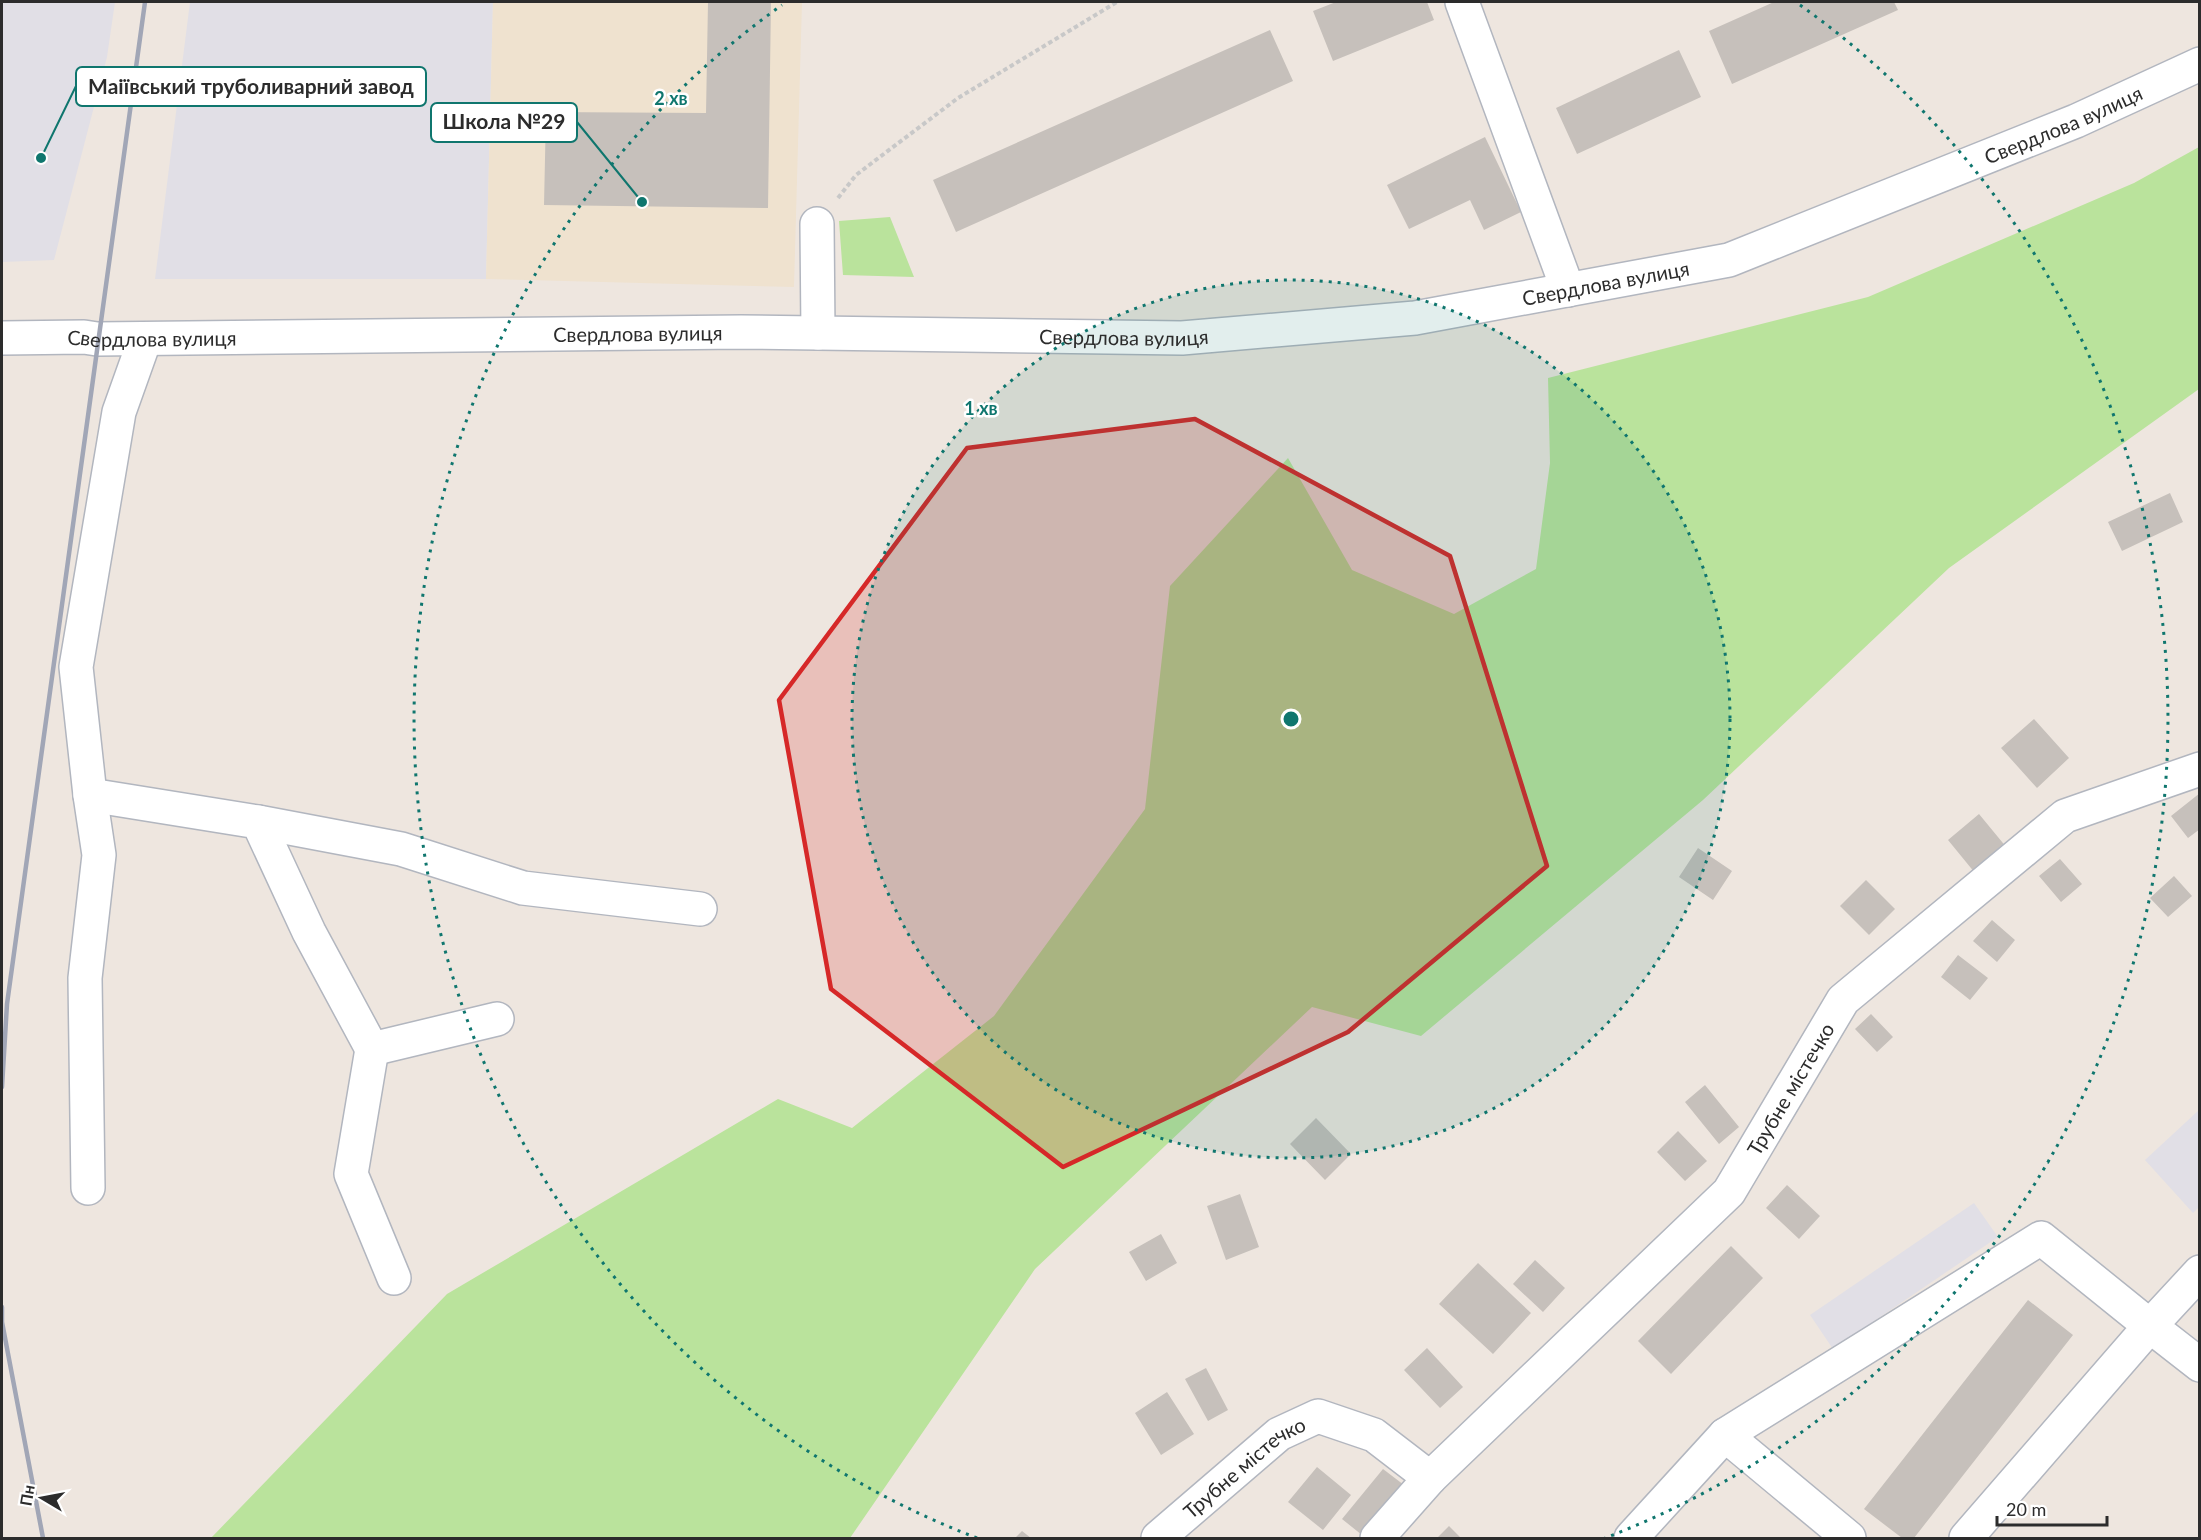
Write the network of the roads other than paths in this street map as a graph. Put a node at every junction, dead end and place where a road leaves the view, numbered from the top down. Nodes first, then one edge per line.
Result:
1 (1461, 2) edge
2 (2199, 64) edge
3 (817, 224) road end
4 (1568, 290) junction
5 (818, 333) junction
6 (2, 338) edge
7 (145, 339) junction
8 (2199, 769) edge
9 (90, 795) junction
10 (258, 822) junction
11 (700, 909) dead end
12 (497, 1019) dead end
13 (372, 1049) junction
14 (88, 1188) dead end
15 (2199, 1272) edge
16 (394, 1278) dead end
17 (2150, 1326) junction
18 (2199, 1365) edge
19 (1725, 1435) junction
20 (1430, 1478) junction
21 (1158, 1539) edge
22 (1377, 1539) edge
23 (1631, 1539) edge
24 (1850, 1539) edge
25 (1966, 1539) edge

1 - 4 street
2 - 4 street, Свердлова вулиця
3 - 5 street
4 - 5 street, Свердлова вулиця
5 - 7 street, Свердлова вулиця
6 - 7 street, Свердлова вулиця
7 - 9 street
8 - 20 street, Трубне містечко
9 - 10 street
9 - 14 street
10 - 11 street
10 - 13 street
12 - 13 street
13 - 16 street
15 - 17 street
17 - 18 street
17 - 19 street
17 - 25 street
19 - 23 street
19 - 24 street
20 - 21 street, Трубне містечко
20 - 22 street, Трубне містечко

